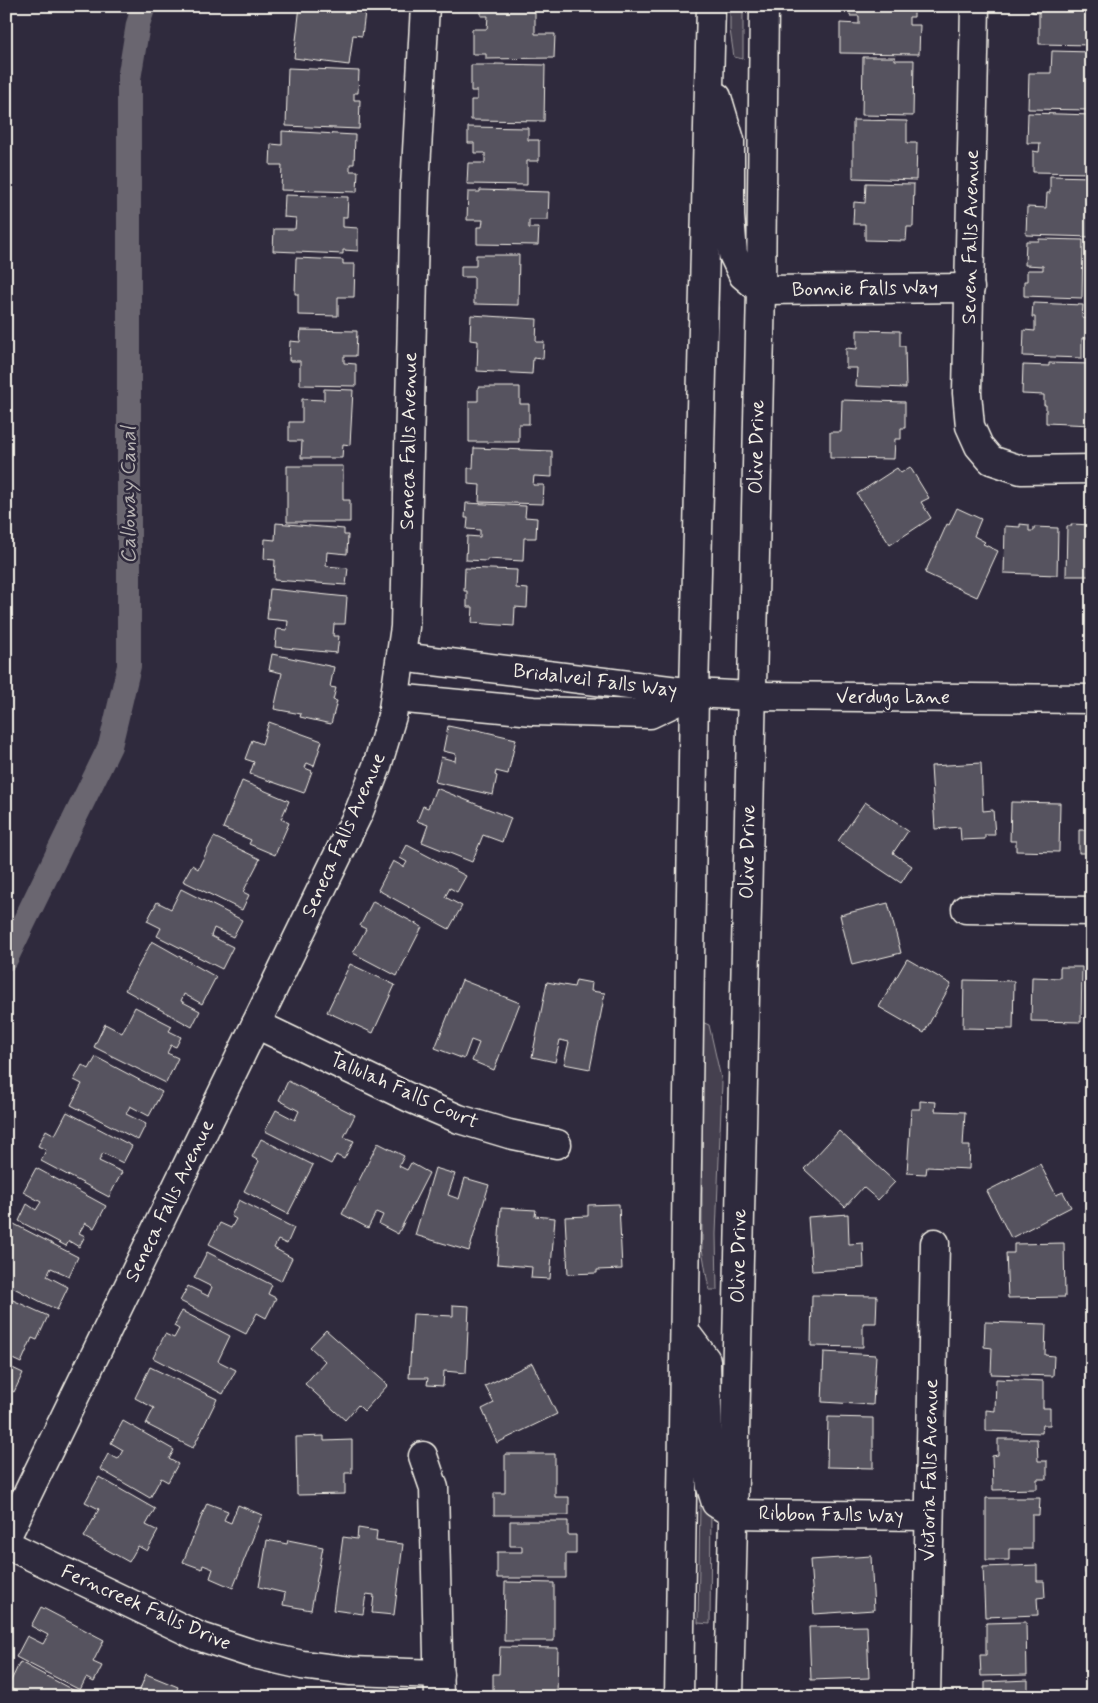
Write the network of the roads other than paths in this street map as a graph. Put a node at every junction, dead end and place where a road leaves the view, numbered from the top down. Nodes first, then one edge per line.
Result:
1 (426, 6) edge
2 (711, 6) edge
3 (764, 6) edge
4 (975, 6) edge
5 (710, 74) junction
6 (970, 288) junction
7 (761, 290) junction
8 (1092, 469) edge
9 (401, 657) junction
10 (694, 693) junction
11 (751, 696) junction
12 (395, 698) junction
13 (1092, 698) edge
14 (966, 909) dead end
15 (1092, 911) edge
16 (256, 1024) junction
17 (557, 1144) dead end
18 (935, 1243) dead end
19 (685, 1332) junction
20 (423, 1456) dead end
21 (733, 1514) junction
22 (930, 1516) junction
23 (6, 1538) edge
24 (6, 1544) edge
25 (439, 1685) edge
26 (678, 1697) edge
27 (729, 1697) edge
28 (926, 1697) edge

1 - 9 street, Seneca Falls Avenue
2 - 5 street
3 - 7 street, Olive Drive
4 - 6 street, Seven Falls Avenue
5 - 7 street
5 - 10 street
6 - 7 street, Bonnie Falls Way
6 - 8 street, Seven Falls Avenue
7 - 11 street, Olive Drive
9 - 10 street, Bridalveil Falls Way
9 - 12 street, Seneca Falls Avenue
10 - 11 street, Verdugo Lane
10 - 12 street, Bridalveil Falls Way
10 - 19 street
11 - 13 street, Verdugo Lane
11 - 21 street, Olive Drive
12 - 16 street, Seneca Falls Avenue
14 - 15 street
16 - 17 street, Tallulah Falls Court
16 - 23 street, Seneca Falls Avenue
18 - 22 street, Victoria Falls Avenue
19 - 21 street
19 - 26 street
20 - 25 street
21 - 22 street, Ribbon Falls Way
21 - 27 street, Olive Drive
22 - 28 street, Victoria Falls Avenue
24 - 25 street, Ferncreek Falls Drive

